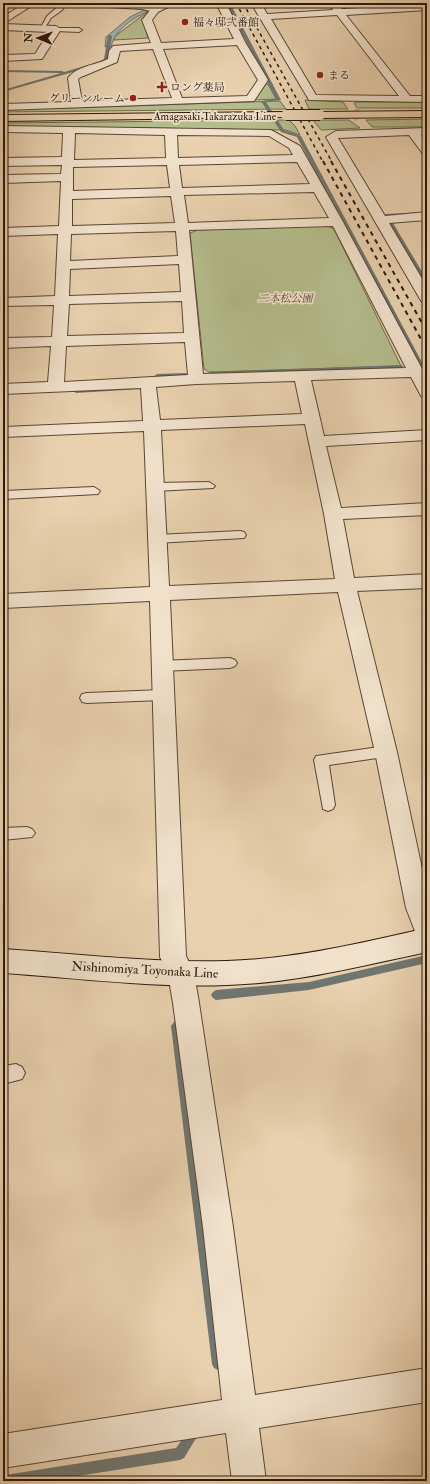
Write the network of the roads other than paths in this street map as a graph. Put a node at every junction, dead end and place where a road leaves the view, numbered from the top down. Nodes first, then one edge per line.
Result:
1 (31, 3) edge
2 (171, 3) edge
3 (221, 3) edge
4 (256, 3) edge
5 (332, 3) edge
6 (62, 5) dead end
7 (110, 6) dead end
8 (423, 8) edge
9 (153, 10) junction
10 (340, 13) junction
11 (264, 17) junction
12 (4, 18) edge
13 (3, 27) edge
14 (42, 28) junction
15 (56, 29) junction
16 (79, 30) dead end
17 (240, 42) junction
18 (156, 46) junction
19 (3, 58) edge
20 (369, 87) dead end
21 (347, 98) junction
22 (376, 98) junction
23 (406, 98) junction
24 (427, 98) edge
25 (178, 101) junction
26 (77, 105) junction
27 (3, 108) edge
28 (354, 110) tunnel mouth
29 (427, 114) edge
30 (3, 118) edge
31 (361, 121) tunnel mouth
32 (3, 129) edge
33 (69, 130) junction
34 (427, 131) edge
35 (171, 132) junction
36 (412, 132) junction
37 (368, 133) junction
38 (427, 152) edge
39 (300, 158) junction
40 (172, 161) junction
41 (3, 162) edge
42 (67, 162) junction
43 (67, 177) junction
44 (3, 179) edge
45 (317, 188) junction
46 (176, 192) junction
47 (67, 195) junction
48 (427, 216) edge
49 (382, 220) junction
50 (337, 222) junction
51 (182, 226) junction
52 (64, 230) junction
53 (3, 232) edge
54 (185, 260) junction
55 (63, 264) junction
56 (189, 296) junction
57 (427, 299) edge
58 (62, 300) junction
59 (3, 302) edge
60 (193, 336) junction
61 (58, 341) junction
62 (3, 343) edge
63 (416, 372) junction
64 (302, 376) junction
65 (196, 379) junction
66 (148, 383) junction
67 (56, 387) junction
68 (3, 389) edge
69 (427, 393) edge
70 (312, 419) junction
71 (151, 425) junction
72 (3, 432) edge
73 (427, 435) edge
74 (318, 441) junction
75 (209, 486) dead end
76 (155, 487) junction
77 (94, 491) dead end
78 (3, 496) edge
79 (427, 509) edge
80 (333, 514) junction
81 (240, 535) dead end
82 (156, 538) junction
83 (427, 581) edge
84 (346, 585) junction
85 (158, 594) junction
86 (3, 601) edge
87 (230, 664) dead end
88 (161, 666) junction
89 (162, 695) junction
90 (87, 698) dead end
91 (386, 752) junction
92 (328, 805) dead end
93 (27, 833) dead end
94 (3, 834) edge
95 (427, 931) edge
96 (427, 940) edge
97 (3, 961) edge
98 (181, 974) junction
99 (427, 1385) edge
100 (241, 1414) junction
101 (3, 1451) edge
102 (249, 1481) edge

1 - 12 street
2 - 9 street
3 - 17 street
4 - 11 street
5 - 10 street
6 - 14 lane
7 - 9 lane
8 - 10 street
9 - 18 street
10 - 11 street
10 - 23 street
11 - 21 street
13 - 14 street
14 - 15 street
15 - 16 lane
15 - 19 street
17 - 18 street
17 - 25 street
18 - 25 street
18 - 26 street
20 - 22 street
21 - 22 street
21 - 28 street
22 - 23 street
23 - 24 street
25 - 26 street
26 - 27 street
29 - 30 main road, Amagasaki Takarazuka Line, bridge
31 - 37 street
32 - 33 street
33 - 35 street
33 - 42 street
34 - 36 street
35 - 39 street
35 - 40 street
36 - 37 street
36 - 38 street
37 - 49 street
39 - 40 street
39 - 45 street
40 - 42 street
40 - 46 street
41 - 42 street
42 - 43 street
43 - 44 street
43 - 47 street
45 - 46 street
45 - 50 street
46 - 47 street
46 - 51 street
47 - 52 street
48 - 49 street
49 - 57 street
50 - 51 street
50 - 63 street
51 - 52 street
51 - 54 street
52 - 53 street
52 - 55 street
54 - 55 street
54 - 56 street
55 - 58 street
56 - 58 street
56 - 60 street
58 - 59 street
58 - 61 street
60 - 61 street
60 - 65 street
61 - 62 street
61 - 67 street
63 - 64 street
63 - 69 street
64 - 65 street
64 - 70 street
65 - 66 street
66 - 67 street
66 - 71 street
67 - 68 street
70 - 71 street
70 - 74 street
71 - 72 street
71 - 76 street
73 - 74 street
74 - 80 street
75 - 76 lane
76 - 82 street
77 - 78 lane
79 - 80 street
80 - 84 street
81 - 82 lane
82 - 85 street
83 - 84 street
84 - 85 street
84 - 91 street
85 - 86 street
85 - 88 street
87 - 88 lane
88 - 89 street
89 - 90 lane
89 - 98 street
91 - 92 lane
91 - 95 street
93 - 94 lane
96 - 98 street, Nishinomiya Toyonaka Line
97 - 98 street, Nishinomiya Toyonaka Line
98 - 100 street
99 - 100 street
100 - 101 street
100 - 102 street

